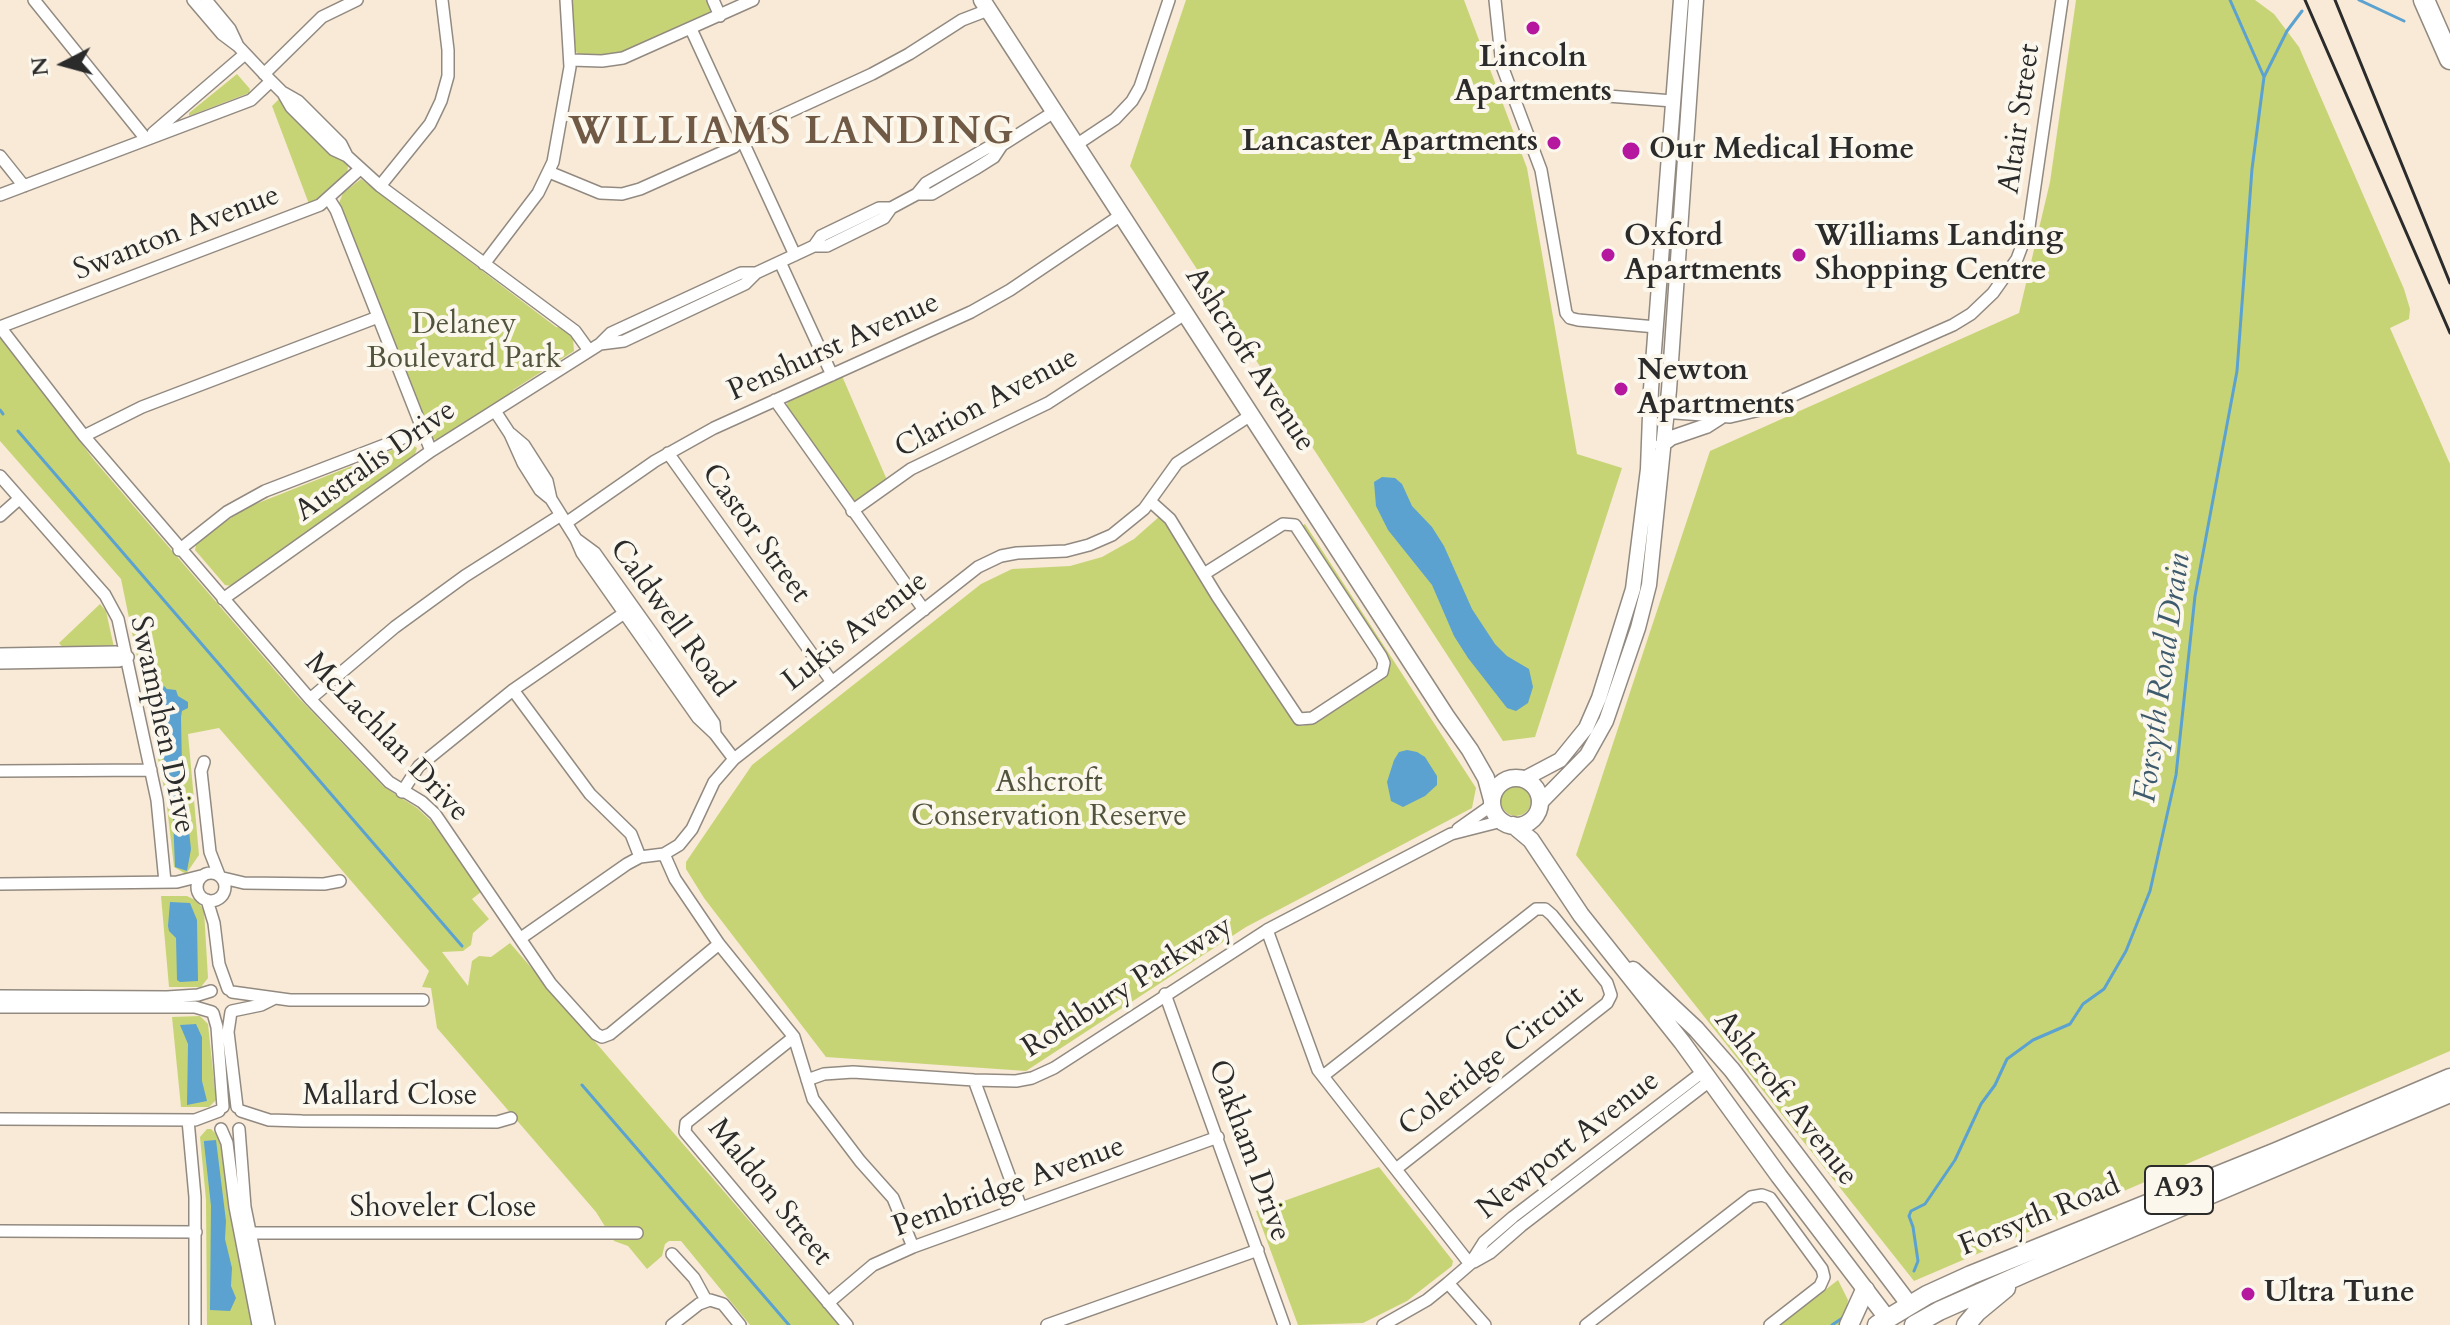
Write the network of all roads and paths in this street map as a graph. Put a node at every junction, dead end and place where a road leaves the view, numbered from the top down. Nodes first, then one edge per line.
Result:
1 (34, 0) edge
2 (193, 0) edge
3 (206, 0) edge
4 (357, 0) edge
5 (442, 0) edge
6 (566, 0) edge
7 (713, 0) edge
8 (753, 0) edge
9 (1169, 0) edge
10 (1495, 0) edge
11 (1681, 0) edge
12 (1696, 0) edge
13 (2062, 0) edge
14 (2424, 0) edge
15 (983, 3) edge
16 (720, 16) junction
17 (691, 29) junction
18 (241, 50) junction
19 (2450, 59) edge
20 (571, 60) junction
21 (268, 78) junction
22 (1514, 98) junction
23 (1673, 101) junction
24 (177, 112) junction
25 (1054, 112) junction
26 (185, 125) junction
27 (741, 138) junction
28 (146, 139) junction
29 (1076, 145) junction
30 (0, 156) edge
31 (360, 169) junction
32 (549, 172) junction
33 (24, 186) junction
34 (380, 186) junction
35 (0, 195) edge
36 (329, 199) junction
37 (1121, 215) junction
38 (795, 255) junction
39 (780, 262) junction
40 (484, 264) junction
41 (1185, 314) junction
42 (378, 317) junction
43 (0, 327) edge
44 (1656, 327) junction
45 (588, 349) junction
46 (832, 375) junction
47 (775, 400) junction
48 (495, 411) junction
49 (1658, 412) junction
50 (1251, 415) junction
51 (1720, 417) junction
52 (421, 431) junction
53 (84, 436) junction
54 (1662, 445) junction
55 (431, 451) junction
56 (668, 453) junction
57 (0, 476) edge
58 (19, 499) junction
59 (1150, 501) junction
60 (852, 511) junction
61 (0, 516) edge
62 (564, 519) junction
63 (179, 550) junction
64 (1204, 574) junction
65 (223, 599) junction
66 (628, 610) junction
67 (924, 610) junction
68 (0, 654) edge
69 (128, 657) junction
70 (0, 663) edge
71 (832, 682) junction
72 (513, 690) junction
73 (310, 699) junction
74 (1470, 750) junction
75 (734, 759) junction
76 (204, 762) dead end
77 (151, 770) junction
78 (0, 771) edge
79 (1516, 779) junction
80 (402, 792) junction
81 (1492, 802) junction
82 (1538, 809) junction
83 (1508, 823) junction
84 (1451, 834) junction
85 (210, 852) junction
86 (664, 854) junction
87 (640, 857) junction
88 (202, 876) junction
89 (221, 877) junction
90 (1556, 877) junction
91 (340, 881) dead end
92 (171, 882) junction
93 (244, 883) junction
94 (0, 884) edge
95 (222, 896) junction
96 (203, 897) junction
97 (214, 923) junction
98 (1267, 930) junction
99 (521, 938) junction
100 (1602, 942) junction
101 (719, 944) junction
102 (219, 964) junction
103 (212, 990) junction
104 (230, 990) junction
105 (1165, 994) junction
106 (0, 996) edge
107 (273, 999) junction
108 (423, 1000) dead end
109 (0, 1007) edge
110 (212, 1012) junction
111 (231, 1012) junction
112 (794, 1037) junction
113 (1709, 1044) junction
114 (1708, 1075) junction
115 (1323, 1076) junction
116 (2450, 1078) edge
117 (807, 1080) junction
118 (974, 1080) junction
119 (2450, 1093) edge
120 (221, 1109) junction
121 (239, 1109) junction
122 (511, 1118) dead end
123 (0, 1119) edge
124 (192, 1120) junction
125 (269, 1120) junction
126 (220, 1128) junction
127 (240, 1128) junction
128 (1218, 1137) junction
129 (1396, 1169) junction
130 (1021, 1208) junction
131 (0, 1231) edge
132 (196, 1232) junction
133 (250, 1233) junction
134 (637, 1233) dead end
135 (913, 1247) junction
136 (1258, 1250) junction
137 (672, 1254) dead end
138 (1470, 1264) junction
139 (2027, 1272) junction
140 (1448, 1283) junction
141 (1865, 1290) junction
142 (706, 1300) junction
143 (828, 1303) junction
144 (1909, 1304) junction
145 (1882, 1322) edge
146 (195, 1325) edge
147 (258, 1325) edge
148 (269, 1325) edge
149 (672, 1325) edge
150 (740, 1325) edge
151 (847, 1325) edge
152 (1047, 1325) edge
153 (1284, 1325) edge
154 (1383, 1325) edge
155 (1485, 1325) edge
156 (1586, 1325) edge
157 (1770, 1325) edge
158 (1849, 1325) edge
159 (1914, 1325) edge
160 (1966, 1325) edge

1 - 28 street
2 - 18 street
3 - 18 street
4 - 21 street
5 - 34 street
6 - 20 street
7 - 16 street
8 - 16 street
9 - 29 street
10 - 22 street
11 - 23 street
12 - 49 street
13 - 51 street, Altair Street
14 - 19 highway
15 - 25 main road, Ashcroft Avenue
15 - 27 street
16 - 17 street
17 - 20 street
17 - 27 street
18 - 21 street
18 - 24 street
20 - 32 street
21 - 26 street
21 - 31 street
22 - 23 street
22 - 44 street
23 - 44 street
24 - 26 street
24 - 28 street
25 - 29 main road, Ashcroft Avenue
25 - 38 street, Australis Drive
26 - 28 street
27 - 32 street
27 - 38 street
28 - 33 street
29 - 37 main road, Ashcroft Avenue
30 - 33 street
31 - 34 street
31 - 36 street, Swanton Avenue
32 - 40 street
33 - 35 street
34 - 40 street
36 - 42 street
36 - 43 street, Swanton Avenue
37 - 41 main road, Ashcroft Avenue
37 - 46 street, Penshurst Avenue
38 - 39 street, Australis Drive
39 - 45 street, Australis Drive
39 - 46 street
40 - 45 street
41 - 50 main road, Ashcroft Avenue
41 - 60 street, Clarion Avenue
42 - 52 street
42 - 53 street
43 - 53 street, McLachlan Drive
44 - 49 street
45 - 48 street, Australis Drive
46 - 47 street, Penshurst Avenue
47 - 56 street, Penshurst Avenue
47 - 60 street
48 - 55 street, Australis Drive
48 - 62 street, Caldwell Road
49 - 51 street, Altair Street
49 - 54 street
49 - 79 street
50 - 59 street, Lukis Avenue
50 - 74 main road, Ashcroft Avenue
51 - 54 street
52 - 55 street
52 - 63 street
53 - 63 street, McLachlan Drive
54 - 82 street
55 - 65 street, Australis Drive
56 - 62 street, Penshurst Avenue
56 - 71 street, Castor Street
57 - 58 street, Swamphen Drive
58 - 61 street
58 - 69 street, Swamphen Drive
59 - 64 street
59 - 67 street, Lukis Avenue
60 - 67 street
62 - 66 street, Caldwell Road
62 - 73 street, Penshurst Avenue
63 - 65 street, McLachlan Drive
64 - 64 street
65 - 73 street, McLachlan Drive
66 - 72 street
66 - 75 street, Caldwell Road
67 - 71 street, Lukis Avenue
68 - 69 street
69 - 70 street
69 - 77 street, Swamphen Drive
71 - 75 street, Lukis Avenue
72 - 80 street
72 - 87 street
73 - 80 street, McLachlan Drive
74 - 79 main road, Ashcroft Avenue
74 - 81 main road, Ashcroft Avenue
75 - 86 street, Lukis Avenue
76 - 85 street
77 - 78 street
77 - 92 street, Swamphen Drive
79 - 81 main road
79 - 82 main road
80 - 99 street, McLachlan Drive
81 - 83 main road
81 - 84 street, Rothbury Parkway
82 - 83 main road
82 - 90 main road, Ashcroft Avenue
83 - 84 street, Rothbury Parkway
83 - 90 main road, Ashcroft Avenue
84 - 98 street, Rothbury Parkway
85 - 88 street
85 - 89 street
86 - 87 street
86 - 101 street
87 - 99 street
88 - 89 street
88 - 92 street
88 - 96 street
89 - 93 street
89 - 95 street
90 - 100 main road, Ashcroft Avenue
91 - 93 street
92 - 94 street
92 - 96 street
93 - 95 street
95 - 96 street
95 - 97 street
96 - 97 street
97 - 102 street
98 - 105 street, Rothbury Parkway
98 - 115 street
99 - 101 street, McLachlan Drive
100 - 113 main road, Ashcroft Avenue
100 - 114 main road, Ashcroft Avenue
101 - 112 street
102 - 103 street
102 - 104 street
103 - 104 street
103 - 106 street
103 - 110 street
104 - 107 street
104 - 111 street
105 - 118 street, Rothbury Parkway
105 - 128 street, Oakham Drive
107 - 108 street
107 - 111 street
109 - 110 street
110 - 111 street
110 - 120 street
111 - 121 street
112 - 117 street
112 - 143 street, Maldon Street
113 - 114 main road
113 - 144 main road, Ashcroft Avenue
114 - 138 street, Newport Avenue
114 - 141 main road, Ashcroft Avenue
115 - 129 street
115 - 129 street, Coleridge Circuit
116 - 144 highway, Forsyth Road / A93
117 - 118 street, Rothbury Parkway
117 - 135 street
118 - 130 street
119 - 139 highway, Forsyth Road / A93
120 - 121 street
120 - 124 street
120 - 126 street
121 - 125 street, Mallard Close
121 - 127 street
122 - 125 street, Mallard Close
123 - 124 street
124 - 126 street
124 - 132 street
125 - 127 street, Mallard Close
126 - 127 street
126 - 147 street
127 - 133 street
128 - 130 street, Pembridge Avenue
128 - 136 street, Oakham Drive
129 - 138 street
130 - 135 street, Pembridge Avenue
131 - 132 street
132 - 146 street
133 - 134 street, Shoveler Close
133 - 148 street
135 - 143 street, Pembridge Avenue
136 - 152 street
136 - 153 street, Oakham Drive
137 - 142 street
138 - 140 street, Newport Avenue
139 - 159 highway, Forsyth Road / A93
139 - 160 highway
140 - 154 street, Newport Avenue
140 - 155 street
141 - 145 main road, Ashcroft Avenue
141 - 158 highway
142 - 149 street
142 - 150 street
143 - 151 street, Maldon Street
144 - 145 highway, Forsyth Road / A93
156 - 157 street

